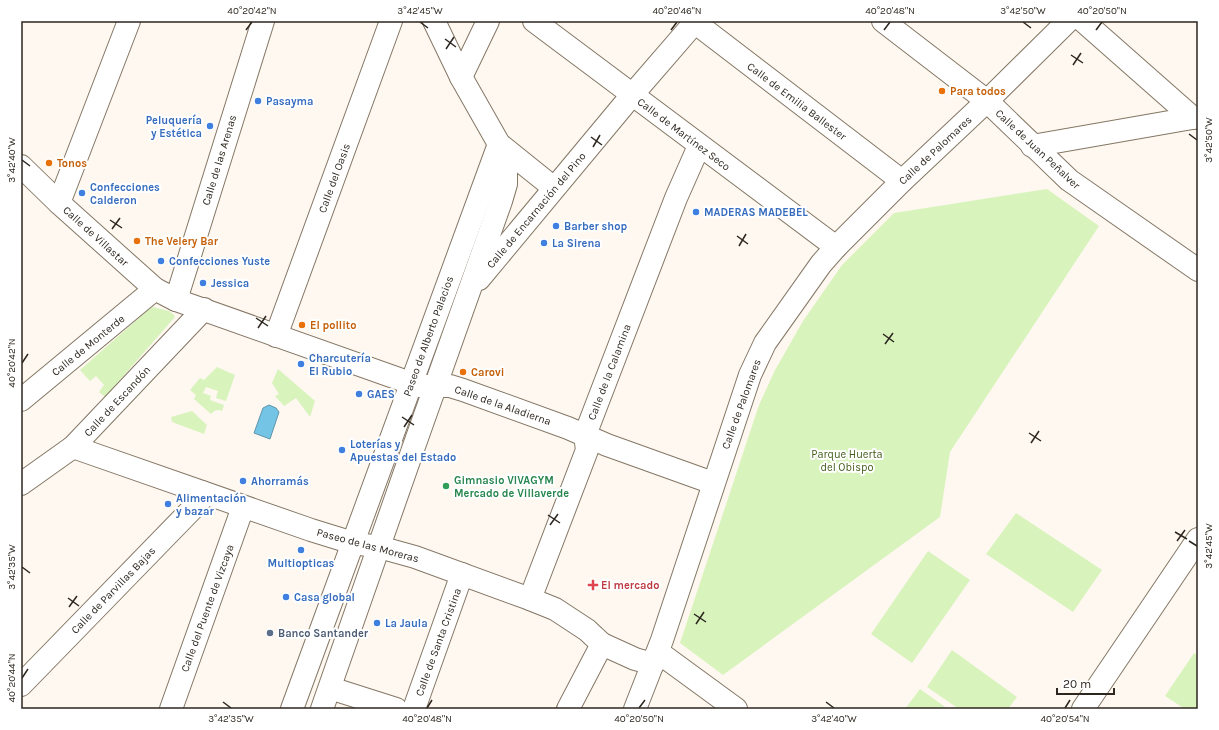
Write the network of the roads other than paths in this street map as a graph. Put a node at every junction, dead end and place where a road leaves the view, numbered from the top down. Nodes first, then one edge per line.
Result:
1 (129, 21) edge
2 (263, 21) edge
3 (391, 21) edge
4 (434, 21) edge
5 (534, 21) edge
6 (694, 21) edge
7 (883, 21) edge
8 (1068, 21) edge
9 (1083, 21) edge
10 (484, 30) edge
11 (461, 77) junction
12 (632, 94) junction
13 (987, 102) junction
14 (1195, 117) edge
15 (499, 144) junction
16 (699, 146) junction
17 (1032, 146) junction
18 (21, 166) edge
19 (902, 180) junction
20 (557, 185) junction
21 (59, 203) junction
22 (836, 248) junction
23 (1198, 270) edge
24 (155, 289) junction
25 (469, 291) junction
26 (176, 300) junction
27 (204, 309) junction
28 (276, 336) junction
29 (410, 383) junction
30 (435, 387) junction
31 (21, 400) edge
32 (585, 436) junction
33 (73, 447) junction
34 (713, 483) junction
35 (21, 484) edge
36 (202, 492) junction
37 (243, 507) junction
38 (1198, 539) edge
39 (353, 543) junction
40 (379, 547) junction
41 (462, 574) junction
42 (530, 599) junction
43 (602, 644) junction
44 (655, 658) junction
45 (21, 685) edge
46 (330, 688) junction
47 (171, 709) edge
48 (292, 709) edge
49 (322, 709) edge
50 (396, 709) edge
51 (414, 709) edge
52 (568, 709) edge
53 (635, 709) edge
54 (736, 709) edge
55 (1083, 709) edge

1 - 21 street
2 - 26 street, Calle de las Arenas
3 - 28 street, Calle del Oasis
4 - 11 street
5 - 12 street, Calle de Martínez Seco
6 - 12 street, Calle de Encarnación del Pino
6 - 19 street, Calle de Emilia Ballester
7 - 13 street, Calle de Juan Peñalver
8 - 13 street, Calle de Palomares
9 - 14 street
10 - 11 street
11 - 15 street
12 - 16 street, Calle de Martínez Seco
12 - 20 street, Calle de Encarnación del Pino
13 - 17 street, Calle de Juan Peñalver
13 - 19 street, Calle de Palomares
14 - 17 street
15 - 20 street
15 - 25 street
15 - 29 street, Paseo de Alberto Palacios
16 - 22 street, Calle de Martínez Seco
16 - 32 street, Calle de la Calamina
17 - 23 street, Calle de Juan Peñalver
18 - 21 street, Calle de Villastar
19 - 22 street, Calle de Palomares
20 - 25 street, Calle de Encarnación del Pino
21 - 24 street, Calle de Villastar
22 - 34 street, Calle de Palomares
24 - 26 street, Calle de Villastar
24 - 31 street, Calle de Monterde
25 - 30 street
26 - 27 street, Calle de la Aladierna
27 - 28 street, Calle de la Aladierna
27 - 33 street, Calle de Escandón
28 - 29 street, Calle de la Aladierna
29 - 30 street, Calle de la Aladierna
29 - 39 street, Paseo de Alberto Palacios
30 - 32 street, Calle de la Aladierna
30 - 40 street
32 - 34 street, Calle de la Aladierna
32 - 42 street, Calle de la Calamina
33 - 35 street, Calle de Escandón
33 - 36 street, Paseo de las Moreras
34 - 44 street, Calle de Palomares
36 - 37 street, Paseo de las Moreras
36 - 45 street, Calle de Parvillas Bajas
37 - 39 street, Paseo de las Moreras
37 - 47 street, Calle del Puente de Vizcaya
38 - 55 street
39 - 40 street, Paseo de las Moreras
39 - 48 street, Paseo de Alberto Palacios
40 - 41 street, Paseo de las Moreras
40 - 46 street
41 - 42 street, Paseo de las Moreras
41 - 51 street, Calle de Santa Cristina
42 - 43 street, Paseo de las Moreras
43 - 44 street, Paseo de las Moreras
43 - 52 street
44 - 53 street, Calle de Palomares
44 - 54 street
46 - 49 street
46 - 50 street

